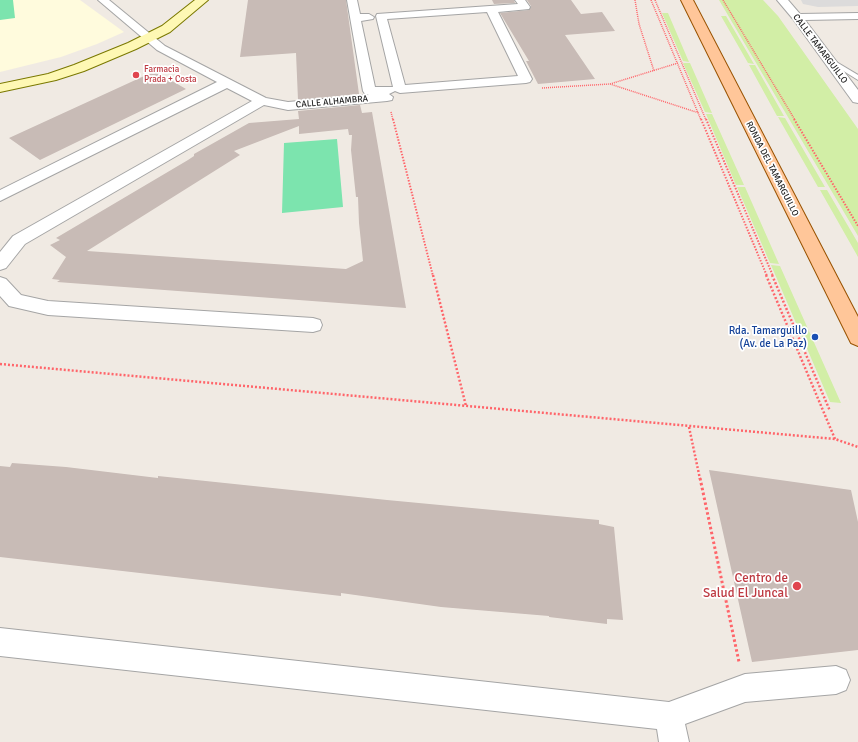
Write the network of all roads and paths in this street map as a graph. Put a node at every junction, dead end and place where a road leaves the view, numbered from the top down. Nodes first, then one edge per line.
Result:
1 (103, 0) edge
2 (202, 0) edge
3 (352, 0) edge
4 (520, 0) edge
5 (635, 0) edge
6 (651, 0) edge
7 (655, 0) edge
8 (687, 0) edge
9 (723, 0) edge
10 (782, 0) edge
11 (491, 9) junction
12 (381, 16) junction
13 (858, 16) edge
14 (797, 17) junction
15 (355, 18) junction
16 (150, 38) junction
17 (829, 59) junction
18 (678, 63) junction
19 (654, 71) junction
20 (858, 78) edge
21 (226, 83) junction
22 (610, 84) junction
23 (0, 88) edge
24 (538, 88) dead end
25 (400, 89) junction
26 (387, 97) joint
27 (858, 99) edge
28 (262, 101) junction
29 (698, 113) junction
30 (0, 196) edge
31 (858, 226) edge
32 (0, 264) edge
33 (0, 284) edge
34 (313, 325) dead end
35 (858, 337) edge
36 (0, 364) edge
37 (466, 406) junction
38 (830, 411) dead end
39 (689, 427) junction
40 (835, 439) junction
41 (858, 447) edge
42 (0, 642) edge
43 (836, 680) dead end
44 (745, 688) junction
45 (671, 729) edge

1 - 16 street, CALLE ALHAMBRA
2 - 16 street
3 - 15 street
4 - 11 street
5 - 19 path
6 - 18 path
7 - 38 path
8 - 35 main road, RONDA DEL TAMARGUILLO
9 - 31 path
10 - 14 street, CALLE TAMARGUILLO
11 - 12 street
11 - 25 street
12 - 15 street
12 - 25 street
13 - 14 street
14 - 17 street, CALLE TAMARGUILLO
15 - 25 street
16 - 21 street, CALLE ALHAMBRA
16 - 23 street
17 - 20 lane
17 - 27 street, CALLE TAMARGUILLO
18 - 19 path
18 - 29 path
19 - 22 path
21 - 28 street, CALLE ALHAMBRA
21 - 30 street
22 - 24 path
22 - 29 path
26 - 28 street, CALLE ALHAMBRA
26 - 37 path
28 - 32 street
29 - 40 path
33 - 34 street
36 - 37 path
37 - 39 path
39 - 40 path
39 - 44 path
40 - 41 path
42 - 45 street
43 - 44 street
44 - 45 street

